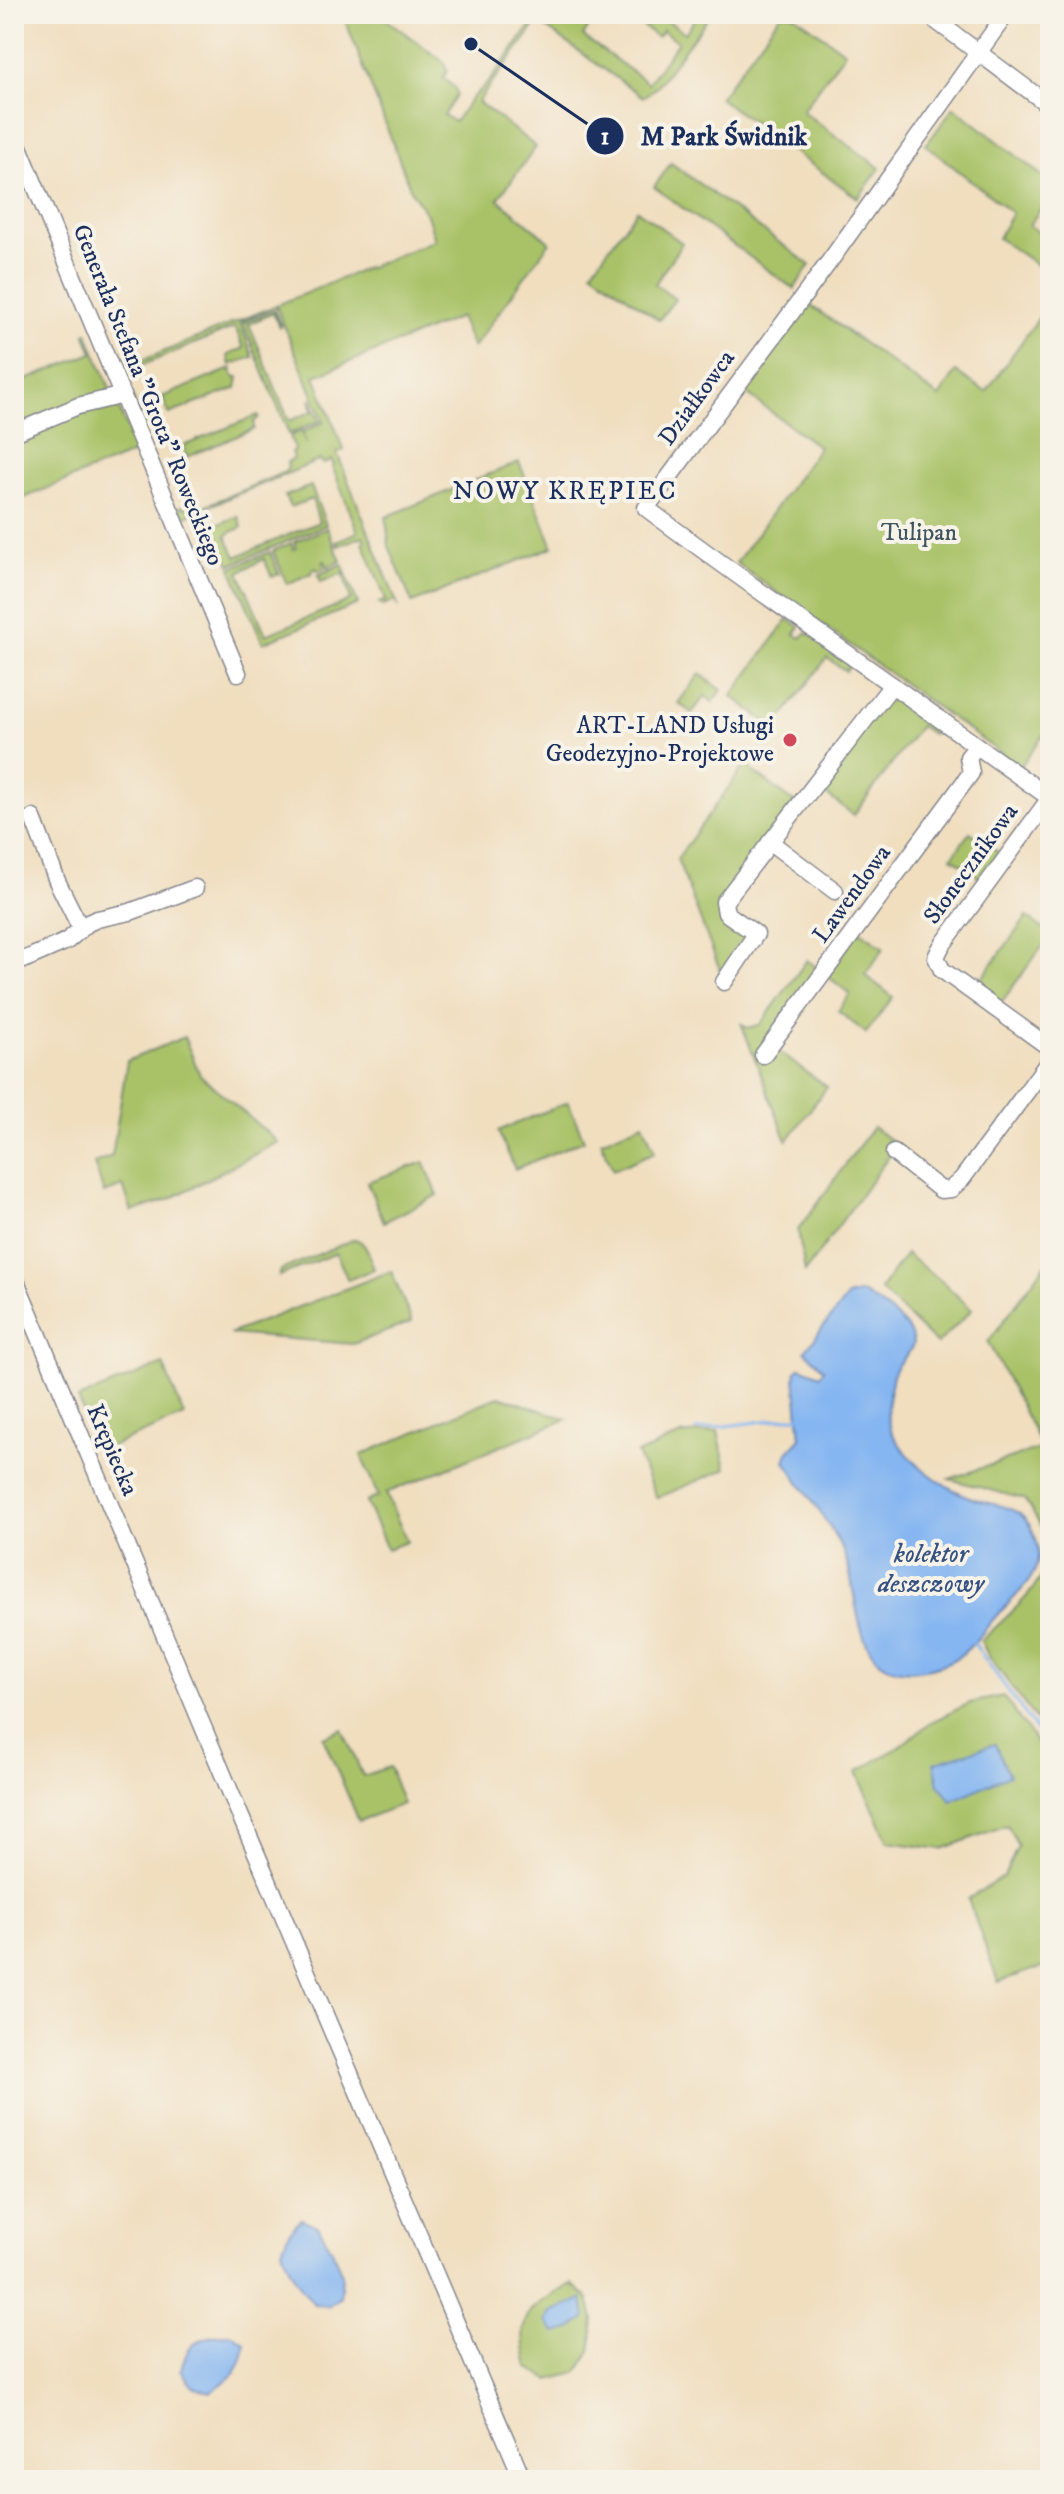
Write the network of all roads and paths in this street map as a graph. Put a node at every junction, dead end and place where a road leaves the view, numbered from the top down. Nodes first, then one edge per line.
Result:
1 (927, 14) edge
2 (1006, 14) edge
3 (979, 52) junction
4 (1050, 106) edge
5 (14, 135) edge
6 (123, 395) junction
7 (14, 433) edge
8 (238, 673) dead end
9 (892, 685) junction
10 (973, 752) junction
11 (1050, 798) edge
12 (33, 818) dead end
13 (770, 842) junction
14 (195, 888) dead end
15 (835, 891) dead end
16 (81, 929) junction
17 (14, 964) edge
18 (724, 982) dead end
19 (1050, 1048) edge
20 (763, 1055) dead end
21 (1050, 1060) edge
22 (894, 1153) dead end
23 (14, 1276) edge
24 (523, 2480) edge

1 - 3 street
2 - 3 street, Działkowca
3 - 4 street
3 - 9 street, Działkowca
5 - 6 street, Generała Stefana "Grota" Roweckiego
6 - 7 street
6 - 8 street, Generała Stefana "Grota" Roweckiego
9 - 10 street, Działkowca
9 - 13 street
10 - 11 street, Działkowca
10 - 20 street, Lawendowa
11 - 19 street, Słonecznikowa
12 - 16 street
13 - 15 street
13 - 18 street
14 - 16 street
16 - 17 street
21 - 22 street
23 - 24 street, Krępiecka

